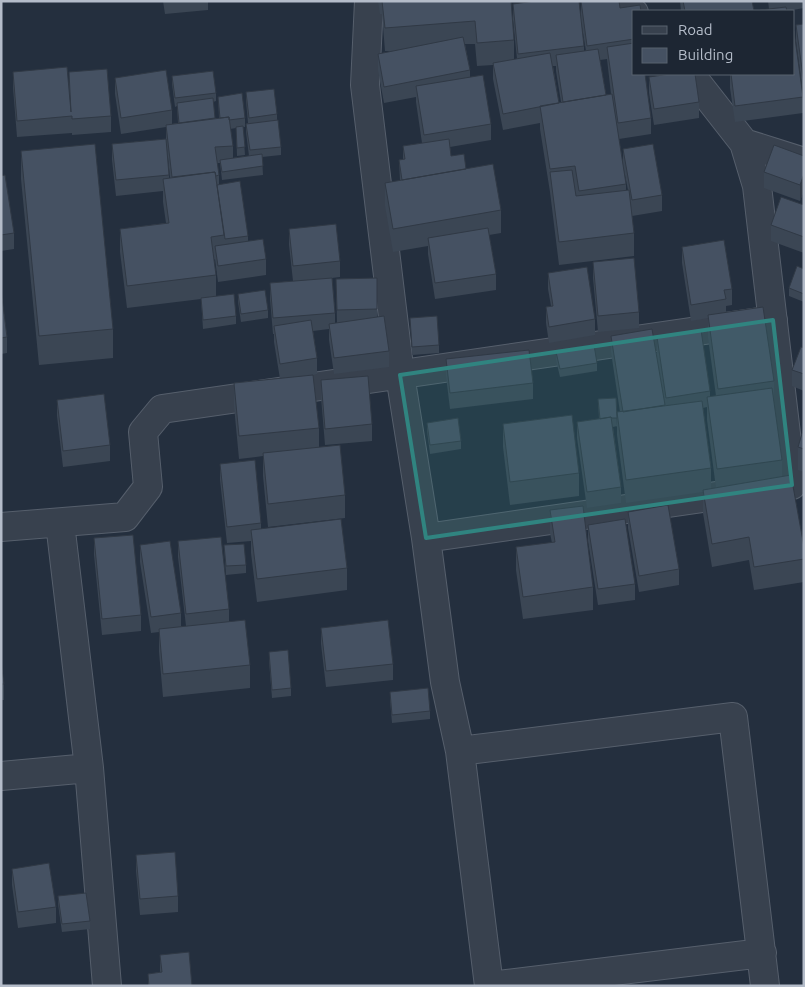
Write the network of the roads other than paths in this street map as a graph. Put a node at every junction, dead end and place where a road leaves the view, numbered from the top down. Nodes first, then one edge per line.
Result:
1 (369, 1) edge
2 (620, 1) edge
3 (632, 11) edge
4 (691, 75) edge
5 (744, 143) junction
6 (804, 162) edge
7 (773, 320) junction
8 (400, 375) junction
9 (60, 523) junction
10 (1, 528) edge
11 (426, 538) junction
12 (460, 751) junction
13 (88, 768) junction
14 (1, 776) edge
15 (762, 954) junction
16 (106, 986) edge
17 (489, 986) edge
18 (765, 986) edge

1 - 8 street
2 - 3 street
4 - 5 street
5 - 6 street
5 - 7 street
7 - 8 street
7 - 11 street
8 - 9 street
8 - 11 street
9 - 10 street
9 - 13 street
11 - 12 street
12 - 15 street
12 - 17 street
13 - 14 street
13 - 16 street
15 - 17 street
15 - 18 street

